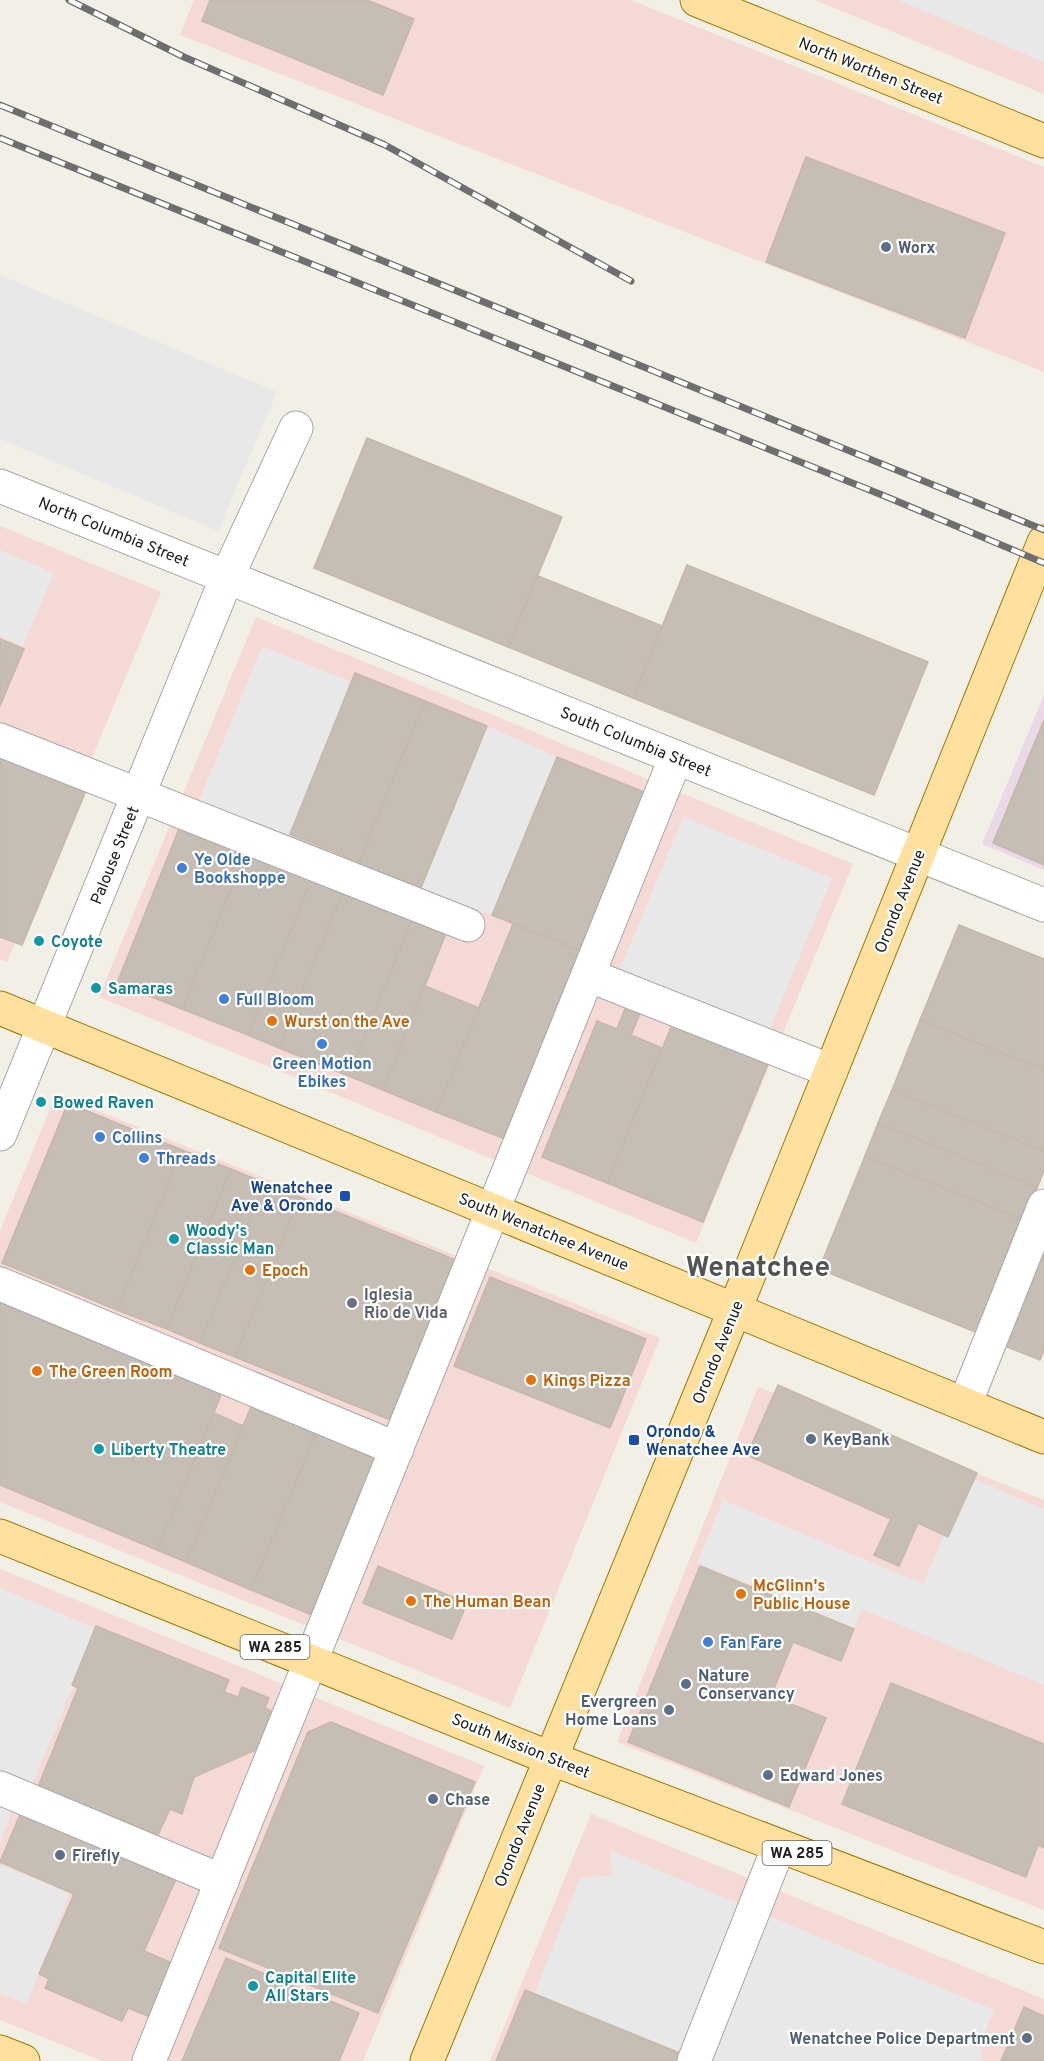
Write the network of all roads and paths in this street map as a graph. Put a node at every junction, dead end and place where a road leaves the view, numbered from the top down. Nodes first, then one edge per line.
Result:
1 (697, 0) edge
2 (1044, 141) edge
3 (296, 428) dead end
4 (0, 486) edge
5 (1044, 542) edge
6 (227, 577) junction
7 (0, 740) edge
8 (676, 757) junction
9 (138, 796) junction
10 (918, 854) junction
11 (1044, 905) edge
12 (468, 925) dead end
13 (588, 975) junction
14 (0, 1008) edge
15 (44, 1026) junction
16 (831, 1071) junction
17 (0, 1134) edge
18 (1044, 1206) edge
19 (493, 1210) junction
20 (0, 1284) edge
21 (735, 1309) junction
22 (964, 1404) junction
23 (1044, 1437) edge
24 (397, 1449) junction
25 (0, 1536) edge
26 (311, 1661) junction
27 (550, 1758) junction
28 (0, 1788) edge
29 (779, 1846) junction
30 (222, 1881) junction
31 (1044, 1947) edge
32 (0, 2052) edge
33 (23, 2061) edge
34 (149, 2061) edge
35 (427, 2061) edge
36 (693, 2061) edge

1 - 2 main road, North Worthen Street
3 - 6 street, Palouse Street
4 - 6 street, North Columbia Street
5 - 10 main road, Orondo Avenue
6 - 8 street, South Columbia Street
6 - 9 street, Palouse Street
7 - 9 street
8 - 10 street, South Columbia Street
8 - 13 street
9 - 12 street
9 - 15 street, Palouse Street
10 - 11 street, South Columbia Street
10 - 16 main road, Orondo Avenue
13 - 16 street
13 - 19 street
14 - 15 main road, South Wenatchee Avenue
15 - 17 street, Palouse Street
15 - 19 main road, South Wenatchee Avenue
16 - 21 main road, Orondo Avenue
18 - 22 street
19 - 21 main road, South Wenatchee Avenue
19 - 24 street
20 - 24 street
21 - 22 main road, South Wenatchee Avenue
21 - 27 main road, Orondo Avenue
22 - 23 main road, South Wenatchee Avenue
24 - 26 street
25 - 26 main road, South Mission Street / WA 285
26 - 27 main road, South Mission Street / WA 285
26 - 30 street
27 - 29 main road, South Mission Street / WA 285
27 - 35 main road, Orondo Avenue
28 - 30 street
29 - 31 main road, South Mission Street / WA 285
29 - 36 street
30 - 34 street
32 - 33 main road

